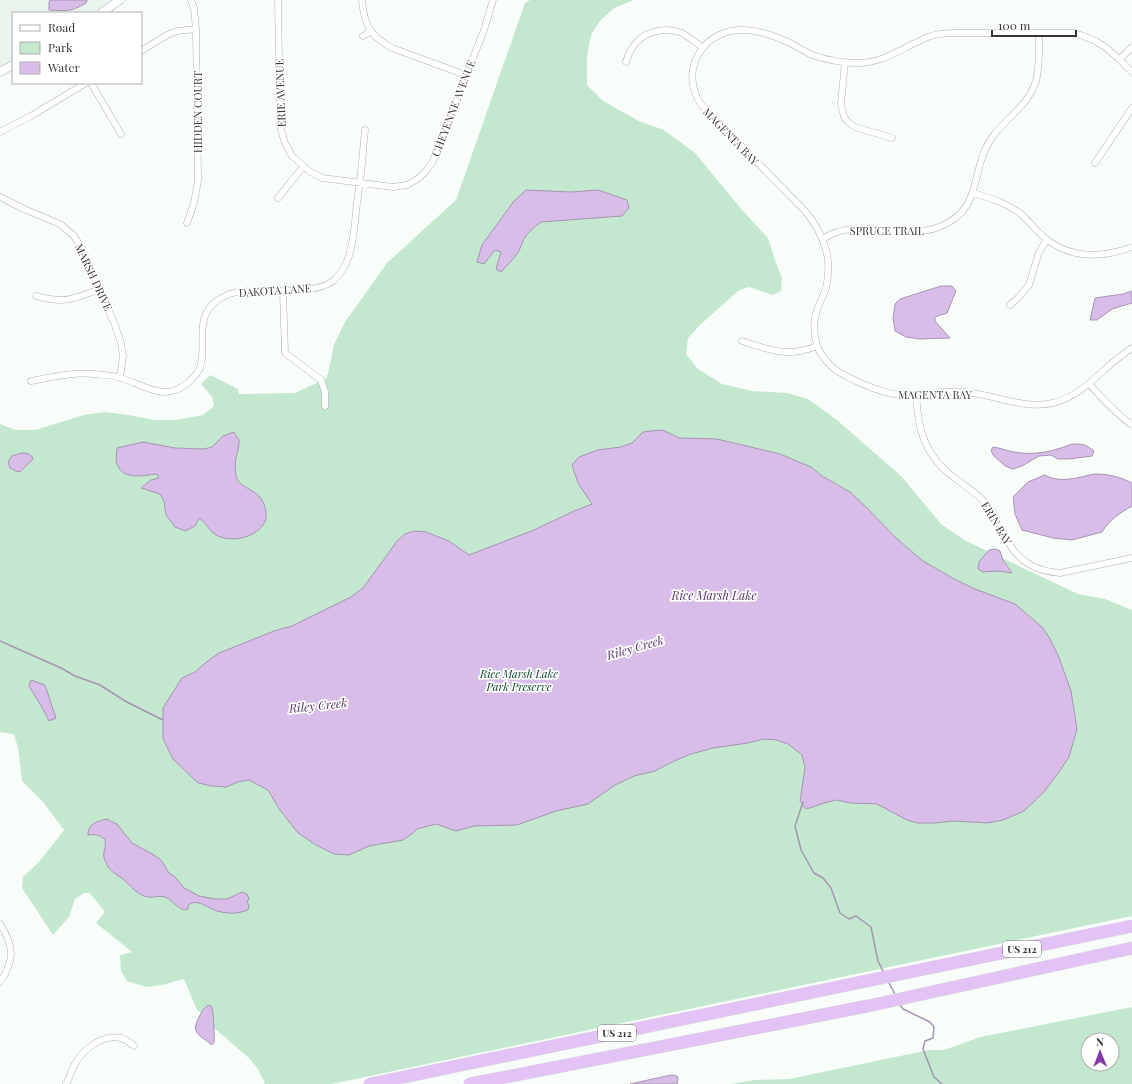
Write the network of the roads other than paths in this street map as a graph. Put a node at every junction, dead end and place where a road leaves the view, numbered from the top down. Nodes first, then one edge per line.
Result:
1 (120, 0) edge
2 (191, 0) edge
3 (278, 0) edge
4 (362, 0) edge
5 (493, 0) edge
6 (102, 12) edge
7 (196, 29) junction
8 (370, 32) junction
9 (1039, 33) junction
10 (363, 36) dead end
11 (1132, 47) edge
12 (702, 48) junction
13 (142, 50) edge
14 (1120, 59) junction
15 (626, 62) dead end
16 (845, 62) junction
17 (12, 66) edge
18 (0, 72) edge
19 (1132, 72) edge
20 (466, 75) junction
21 (84, 84) edge
22 (92, 84) edge
23 (1132, 108) edge
24 (365, 130) dead end
25 (0, 132) edge
26 (121, 134) dead end
27 (892, 138) dead end
28 (1095, 163) dead end
29 (303, 167) junction
30 (360, 184) junction
31 (973, 193) junction
32 (278, 198) dead end
33 (1, 200) edge
34 (187, 222) dead end
35 (823, 239) junction
36 (1047, 240) junction
37 (1132, 248) edge
38 (100, 289) junction
39 (283, 291) junction
40 (36, 296) dead end
41 (1010, 305) dead end
42 (742, 341) dead end
43 (818, 346) junction
44 (1132, 348) edge
45 (120, 378) junction
46 (31, 382) dead end
47 (1089, 384) junction
48 (916, 394) junction
49 (325, 406) dead end
50 (1132, 425) edge
51 (1132, 558) edge
52 (0, 924) edge
53 (1132, 926) edge
54 (1132, 948) edge
55 (0, 982) edge
56 (134, 1046) dead end
57 (66, 1084) edge
58 (370, 1084) edge
59 (470, 1084) edge

1 - 6 street
2 - 7 street, HIDDEN COURT
3 - 29 street, ERIE AVENUE
4 - 8 street
5 - 20 street, CHEYENNE AVENUE
7 - 13 street
7 - 34 street, HIDDEN COURT
8 - 10 street
8 - 20 street
9 - 14 street
9 - 16 street
9 - 31 street, SPRUCE TRAIL
11 - 14 street
12 - 15 street
12 - 16 street, MAGENTA BAY
12 - 35 street, MAGENTA BAY
14 - 19 street
16 - 27 street
17 - 18 street
20 - 30 street, CHEYENNE AVENUE
21 - 25 street
22 - 26 street
23 - 28 street
24 - 30 street, DAKOTA LANE
29 - 30 street, ERIE AVENUE
29 - 32 street
30 - 39 street, DAKOTA LANE
31 - 35 street, SPRUCE TRAIL
31 - 36 street
33 - 38 street, MARSH DRIVE
35 - 43 street, MAGENTA BAY
36 - 37 street
36 - 41 street
38 - 40 street
38 - 45 street, MARSH DRIVE
39 - 45 street, DAKOTA LANE
39 - 49 street
42 - 43 street
43 - 48 street, MAGENTA BAY
44 - 47 street, MAGENTA BAY
45 - 46 street, DAKOTA LANE
47 - 48 street, MAGENTA BAY
47 - 50 street
48 - 51 street, ERIN BAY
52 - 55 street
53 - 58 highway, US 212
54 - 59 highway, US 212
56 - 57 street

